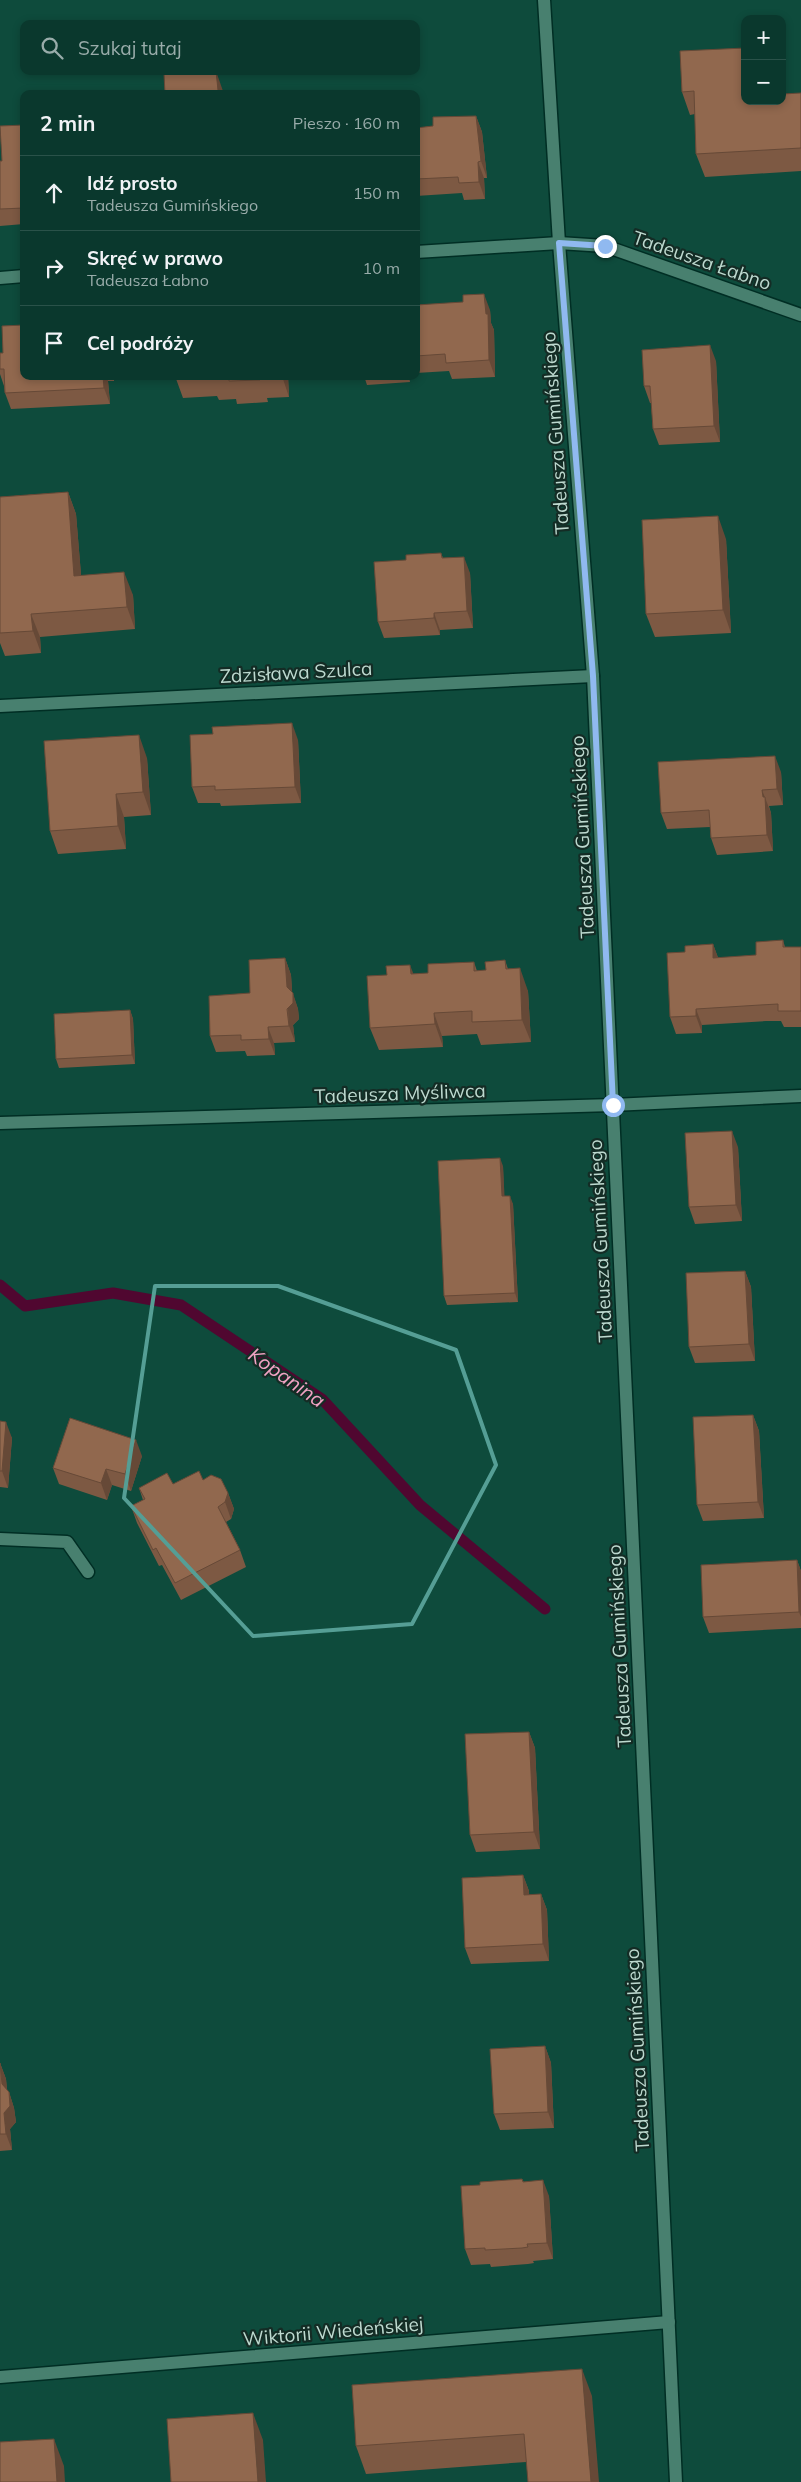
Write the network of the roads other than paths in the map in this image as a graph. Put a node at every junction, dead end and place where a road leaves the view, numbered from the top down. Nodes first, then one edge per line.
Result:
1 (544, 0) edge
2 (559, 243) junction
3 (420, 252) edge
4 (20, 276) edge
5 (0, 278) edge
6 (801, 315) edge
7 (593, 676) junction
8 (0, 706) edge
9 (801, 1096) edge
10 (613, 1105) junction
11 (0, 1123) edge
12 (0, 1540) edge
13 (88, 1572) dead end
14 (669, 2322) junction
15 (0, 2377) edge
16 (676, 2482) edge

1 - 2 street, Tadeusza Gumińskiego
2 - 3 street, Tadeusza Łabno
2 - 6 street, Tadeusza Łabno
2 - 7 street, Tadeusza Gumińskiego
4 - 5 street
7 - 8 street, Zdzisława Szulca
7 - 10 street, Tadeusza Gumińskiego
9 - 10 street, Tadeusza Myśliwca
10 - 11 street, Tadeusza Myśliwca
10 - 14 street, Tadeusza Gumińskiego
12 - 13 street
14 - 15 street, Wiktorii Wiedeńskiej
14 - 16 street, Tadeusza Gumińskiego

